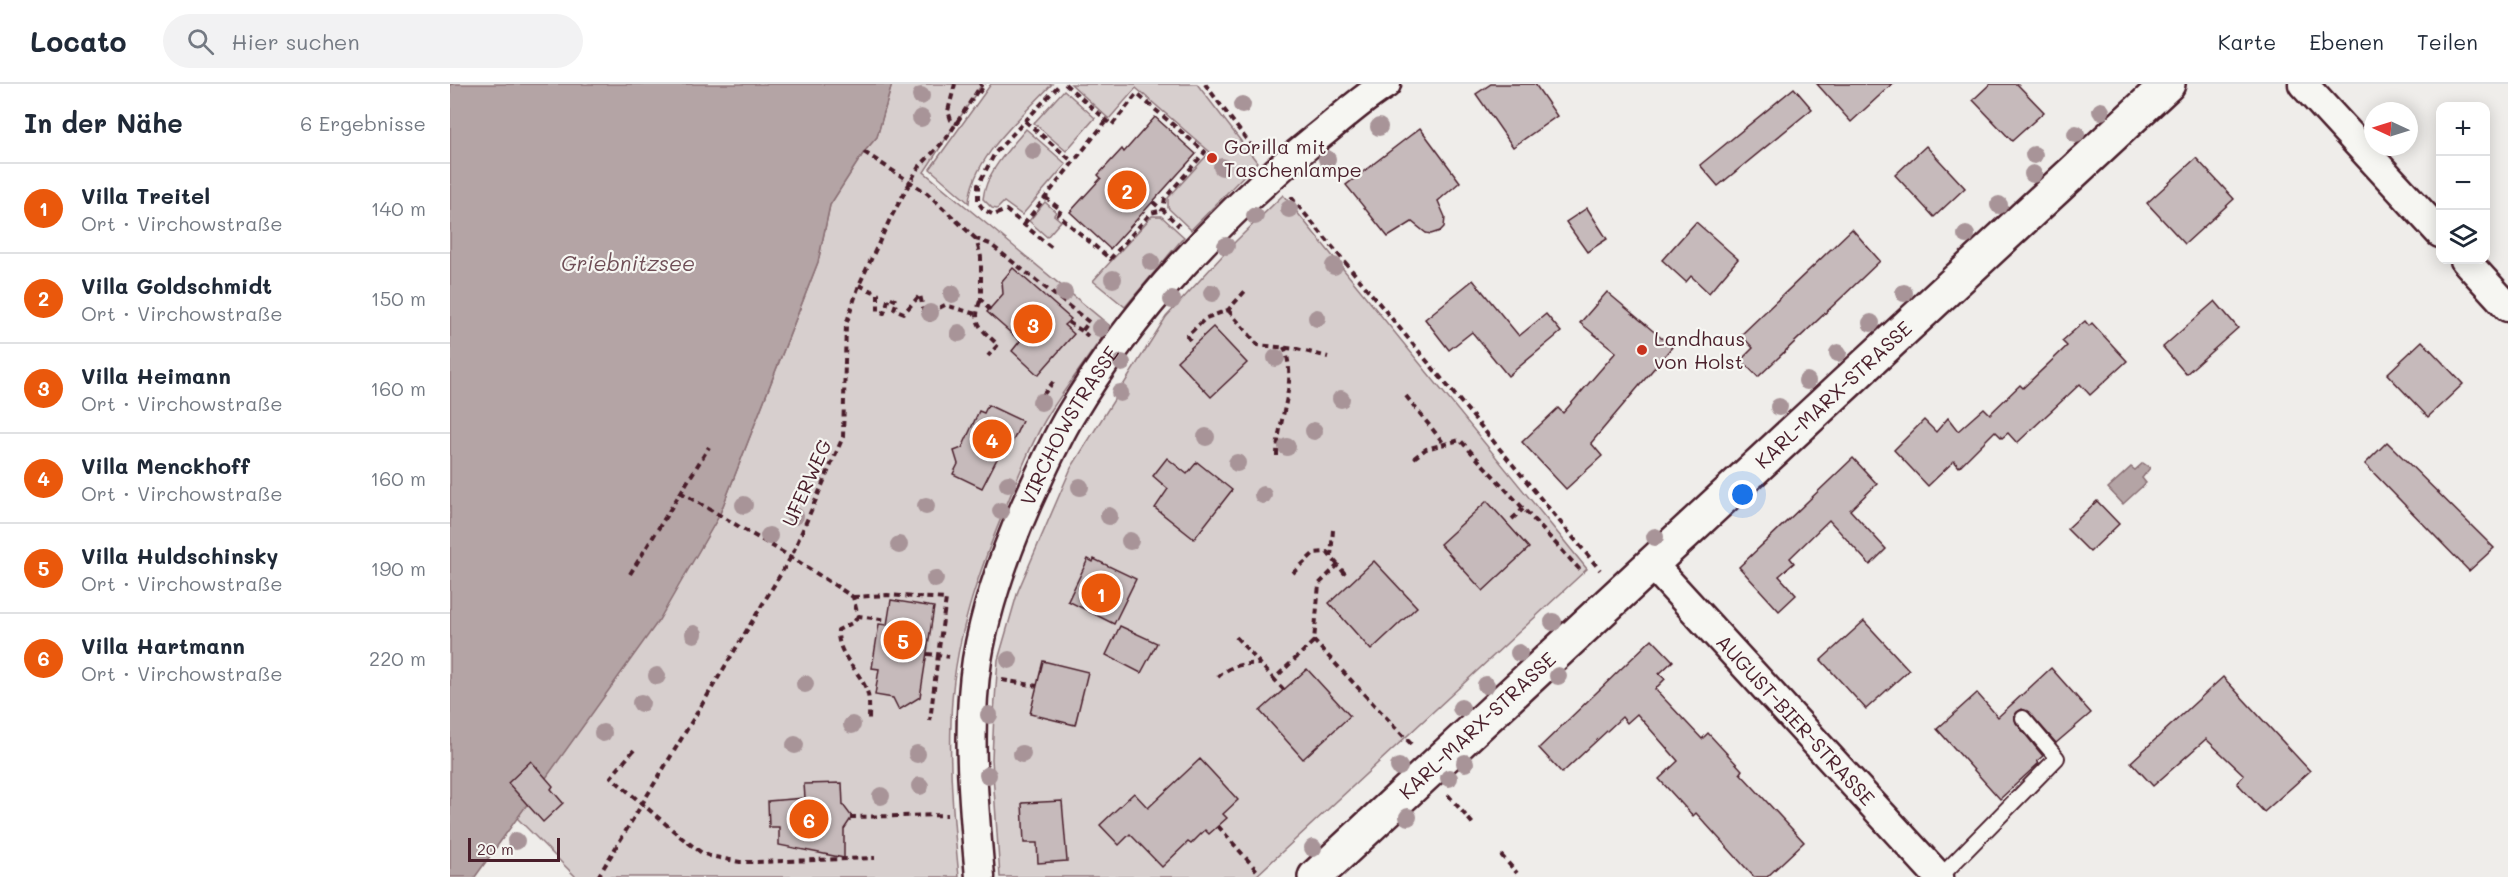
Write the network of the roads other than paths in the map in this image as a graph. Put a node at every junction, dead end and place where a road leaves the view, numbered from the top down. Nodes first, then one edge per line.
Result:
1 (1386, 84) edge
2 (2168, 84) edge
3 (2303, 84) edge
4 (2436, 229) edge
5 (2469, 264) edge
6 (2508, 307) edge
7 (1652, 564) junction
8 (2023, 718) dead end
9 (981, 877) edge
10 (1315, 877) edge
11 (1940, 877) edge

1 - 9 street, VIRCHOWSTRASSE
2 - 7 street, KARL-MARX-STRASSE
3 - 4 street
5 - 6 street
7 - 10 street, KARL-MARX-STRASSE
7 - 11 street, AUGUST-BIER-STRASSE
8 - 11 lane

